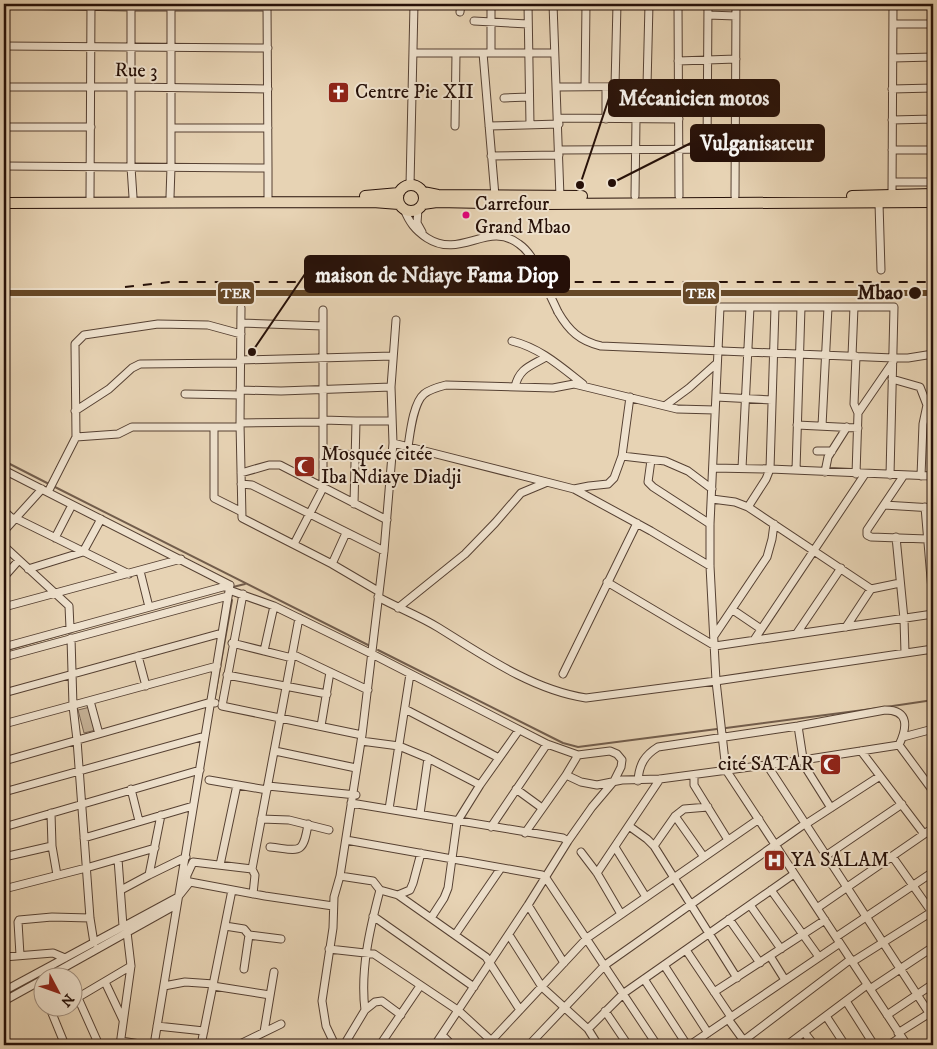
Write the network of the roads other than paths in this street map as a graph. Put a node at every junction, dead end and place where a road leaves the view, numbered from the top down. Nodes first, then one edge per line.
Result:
1 (414, 4) edge
2 (461, 4) edge
3 (491, 4) edge
4 (528, 4) edge
5 (553, 4) edge
6 (586, 4) edge
7 (616, 4) edge
8 (649, 4) edge
9 (678, 4) edge
10 (708, 4) edge
11 (736, 4) edge
12 (893, 4) edge
13 (4, 5) edge
14 (91, 5) edge
15 (171, 5) edge
16 (267, 5) edge
17 (131, 6) edge
18 (460, 12) dead end
19 (708, 15) junction
20 (736, 16) junction
21 (474, 22) dead end
22 (491, 22) junction
23 (528, 24) junction
24 (893, 24) junction
25 (933, 24) edge
26 (4, 46) edge
27 (91, 46) junction
28 (130, 46) junction
29 (171, 48) junction
30 (268, 48) junction
31 (413, 53) junction
32 (456, 53) junction
33 (487, 53) junction
34 (529, 54) junction
35 (554, 54) junction
36 (933, 57) edge
37 (893, 58) junction
38 (736, 60) junction
39 (678, 61) junction
40 (708, 61) junction
41 (615, 86) junction
42 (647, 86) junction
43 (678, 86) junction
44 (4, 87) edge
45 (91, 87) junction
46 (130, 87) junction
47 (557, 87) junction
48 (585, 87) junction
49 (606, 87) junction
50 (171, 88) junction
51 (933, 88) edge
52 (268, 89) junction
53 (892, 89) junction
54 (504, 98) dead end
55 (529, 98) junction
56 (933, 113) edge
57 (606, 119) junction
58 (636, 119) junction
59 (679, 119) junction
60 (933, 119) edge
61 (892, 120) junction
62 (558, 121) junction
63 (530, 125) junction
64 (455, 126) dead end
65 (489, 126) junction
66 (4, 127) edge
67 (90, 127) junction
68 (171, 128) junction
69 (268, 128) junction
70 (679, 149) junction
71 (707, 149) junction
72 (736, 149) junction
73 (636, 150) junction
74 (892, 150) junction
75 (933, 150) edge
76 (559, 153) junction
77 (491, 156) junction
78 (4, 166) edge
79 (130, 166) junction
80 (90, 167) junction
81 (171, 167) junction
82 (268, 168) junction
83 (892, 182) junction
84 (933, 182) edge
85 (410, 185) junction
86 (423, 192) junction
87 (399, 193) junction
88 (933, 194) edge
89 (892, 195) junction
90 (494, 196) junction
91 (560, 196) junction
92 (636, 196) junction
93 (679, 196) junction
94 (735, 196) junction
95 (90, 197) junction
96 (133, 197) junction
97 (170, 197) junction
98 (268, 197) junction
99 (4, 198) edge
100 (879, 202) junction
101 (933, 202) edge
102 (4, 203) edge
103 (401, 206) junction
104 (420, 206) junction
105 (425, 236) junction
106 (881, 270) dead end
107 (750, 307) junction
108 (775, 307) junction
109 (801, 307) junction
110 (828, 307) junction
111 (854, 307) junction
112 (241, 308) dead end
113 (323, 310) dead end
114 (396, 320) dead end
115 (241, 323) junction
116 (323, 326) junction
117 (241, 334) junction
118 (512, 341) dead end
119 (718, 350) junction
120 (747, 351) junction
121 (774, 352) junction
122 (799, 354) junction
123 (933, 354) edge
124 (826, 355) junction
125 (393, 356) junction
126 (854, 356) junction
127 (546, 357) junction
128 (322, 359) junction
129 (893, 360) junction
130 (240, 361) junction
131 (717, 364) junction
132 (892, 379) junction
133 (586, 386) junction
134 (391, 387) junction
135 (515, 387) junction
136 (323, 390) junction
137 (240, 392) junction
138 (185, 394) dead end
139 (716, 397) junction
140 (630, 398) junction
141 (745, 398) junction
142 (772, 400) junction
143 (666, 405) junction
144 (930, 406) edge
145 (715, 410) junction
146 (75, 411) junction
147 (858, 413) junction
148 (356, 420) junction
149 (323, 421) junction
150 (392, 421) junction
151 (240, 425) junction
152 (797, 425) junction
153 (822, 426) junction
154 (214, 427) junction
155 (848, 428) junction
156 (858, 428) junction
157 (76, 436) junction
158 (393, 443) junction
159 (924, 444) junction
160 (933, 444) edge
161 (408, 447) junction
162 (817, 451) dead end
163 (832, 451) junction
164 (323, 452) junction
165 (354, 455) junction
166 (622, 456) junction
167 (652, 460) junction
168 (713, 468) junction
169 (742, 468) junction
170 (770, 469) junction
171 (4, 470) edge
172 (796, 470) junction
173 (825, 472) junction
174 (242, 473) junction
175 (856, 474) junction
176 (865, 474) junction
177 (890, 475) junction
178 (904, 475) junction
179 (921, 476) junction
180 (933, 476) edge
181 (529, 479) junction
182 (546, 482) junction
183 (241, 484) junction
184 (323, 488) junction
185 (48, 489) junction
186 (574, 489) junction
187 (712, 490) junction
188 (525, 491) junction
189 (712, 499) junction
190 (354, 504) junction
191 (72, 505) junction
192 (884, 505) junction
193 (748, 507) junction
194 (925, 507) junction
195 (933, 508) edge
196 (4, 511) edge
197 (240, 511) junction
198 (309, 515) junction
199 (14, 519) junction
200 (101, 519) junction
201 (387, 520) junction
202 (637, 523) junction
203 (710, 524) junction
204 (774, 524) junction
205 (4, 531) edge
206 (346, 533) junction
207 (896, 537) junction
208 (55, 538) junction
209 (927, 539) junction
210 (294, 544) junction
211 (4, 546) edge
212 (814, 550) junction
213 (384, 551) junction
214 (83, 552) junction
215 (181, 559) junction
216 (19, 560) junction
217 (332, 564) junction
218 (710, 566) junction
219 (841, 568) junction
220 (28, 569) junction
221 (140, 571) junction
222 (129, 574) junction
223 (4, 577) edge
224 (607, 582) junction
225 (900, 583) junction
226 (871, 589) junction
227 (229, 590) junction
228 (55, 593) junction
229 (243, 594) junction
230 (378, 594) junction
231 (933, 602) edge
232 (274, 606) junction
233 (4, 607) edge
234 (149, 607) junction
235 (398, 608) junction
236 (733, 610) junction
237 (933, 614) edge
238 (299, 618) junction
239 (904, 619) junction
240 (846, 627) junction
241 (70, 628) junction
242 (762, 629) junction
243 (222, 633) junction
244 (797, 634) junction
245 (714, 636) junction
246 (71, 638) junction
247 (754, 640) junction
248 (232, 643) junction
249 (715, 646) junction
250 (4, 647) edge
251 (933, 649) edge
252 (264, 651) junction
253 (905, 653) junction
254 (372, 654) junction
255 (138, 656) junction
256 (292, 656) junction
257 (4, 657) edge
258 (217, 666) junction
259 (330, 672) junction
260 (71, 674) junction
261 (410, 674) junction
262 (563, 674) dead end
263 (227, 675) junction
264 (716, 681) junction
265 (146, 686) junction
266 (286, 687) junction
267 (368, 690) junction
268 (4, 693) edge
269 (326, 694) junction
270 (90, 701) junction
271 (216, 703) junction
272 (73, 706) junction
273 (405, 710) junction
274 (280, 718) junction
275 (4, 724) edge
276 (321, 726) junction
277 (798, 726) junction
278 (518, 730) junction
279 (933, 730) edge
280 (99, 734) junction
281 (205, 736) junction
282 (903, 736) junction
283 (722, 737) junction
284 (361, 738) junction
285 (77, 740) junction
286 (547, 744) junction
287 (399, 746) junction
288 (899, 746) junction
289 (274, 751) junction
290 (861, 751) junction
291 (578, 754) junction
292 (428, 758) junction
293 (499, 758) junction
294 (803, 760) junction
295 (4, 761) edge
296 (767, 765) junction
297 (356, 768) junction
298 (200, 770) junction
299 (726, 770) junction
300 (79, 772) junction
301 (566, 775) junction
302 (694, 775) junction
303 (880, 776) junction
304 (660, 779) junction
305 (209, 780) dead end
306 (614, 781) junction
307 (638, 781) junction
308 (480, 784) junction
309 (237, 785) junction
310 (267, 788) junction
311 (516, 789) junction
312 (131, 790) junction
313 (933, 791) edge
314 (4, 792) edge
315 (354, 794) junction
316 (351, 803) junction
317 (81, 804) junction
318 (902, 804) junction
319 (193, 806) junction
320 (708, 807) junction
321 (542, 808) junction
322 (831, 808) junction
323 (389, 809) junction
324 (51, 813) junction
325 (420, 814) junction
326 (161, 815) junction
327 (675, 816) junction
328 (759, 819) junction
329 (261, 820) junction
330 (138, 821) junction
331 (457, 822) junction
332 (308, 824) junction
333 (806, 824) junction
334 (629, 826) junction
335 (4, 827) edge
336 (491, 827) junction
337 (933, 828) edge
338 (329, 830) dead end
339 (525, 833) junction
340 (924, 834) junction
341 (84, 838) junction
342 (346, 840) junction
343 (728, 840) junction
344 (568, 841) junction
345 (775, 845) junction
346 (52, 846) junction
347 (654, 846) junction
348 (270, 847) dead end
349 (615, 847) junction
350 (155, 848) junction
351 (581, 852) dead end
352 (421, 853) junction
353 (186, 856) junction
354 (826, 856) junction
355 (892, 856) junction
356 (4, 857) edge
357 (452, 858) junction
358 (704, 858) junction
359 (118, 859) junction
360 (220, 865) junction
361 (86, 868) junction
362 (501, 868) junction
363 (252, 869) junction
364 (933, 872) edge
365 (597, 874) junction
366 (794, 874) junction
367 (57, 875) junction
368 (149, 875) junction
369 (340, 876) junction
370 (546, 878) junction
371 (674, 878) junction
372 (186, 885) junction
373 (914, 885) junction
374 (847, 887) junction
375 (4, 889) edge
376 (121, 890) junction
377 (232, 890) junction
378 (380, 890) junction
379 (771, 890) junction
380 (253, 894) junction
381 (398, 895) junction
382 (178, 897) junction
383 (646, 897) junction
384 (750, 904) junction
385 (176, 905) junction
386 (690, 905) junction
387 (333, 906) junction
388 (528, 906) junction
389 (817, 908) junction
390 (933, 913) edge
391 (622, 914) junction
392 (373, 916) junction
393 (866, 916) junction
394 (90, 918) junction
395 (431, 918) junction
396 (729, 919) junction
397 (825, 920) junction
398 (224, 926) junction
399 (125, 929) junction
400 (708, 934) junction
401 (249, 935) junction
402 (455, 935) junction
403 (509, 935) junction
404 (802, 935) junction
405 (587, 938) junction
406 (281, 939) dead end
407 (838, 940) junction
408 (94, 943) junction
409 (884, 943) junction
410 (933, 946) edge
411 (329, 949) junction
412 (781, 949) junction
413 (686, 950) junction
414 (368, 953) junction
415 (20, 955) junction
416 (770, 956) junction
417 (4, 957) edge
418 (819, 957) junction
419 (65, 958) junction
420 (852, 961) junction
421 (760, 962) junction
422 (490, 963) junction
423 (564, 963) junction
424 (605, 965) junction
425 (664, 965) junction
426 (58, 966) edge
427 (60, 966) edge
428 (131, 966) junction
429 (244, 969) dead end
430 (900, 969) junction
431 (274, 972) dead end
432 (736, 978) junction
433 (644, 979) junction
434 (785, 980) junction
435 (32, 981) edge
436 (106, 982) junction
437 (933, 984) edge
438 (32, 985) edge
439 (214, 985) junction
440 (164, 986) junction
441 (420, 986) junction
442 (474, 987) junction
443 (542, 987) junction
444 (869, 987) junction
445 (4, 991) edge
446 (13, 991) junction
447 (714, 992) junction
448 (624, 993) junction
449 (270, 994) junction
450 (918, 995) junction
451 (82, 996) edge
452 (4, 1001) edge
453 (846, 1001) junction
454 (564, 1008) junction
455 (365, 1010) junction
456 (520, 1010) junction
457 (458, 1011) junction
458 (605, 1011) junction
459 (82, 1013) edge
460 (887, 1014) junction
461 (932, 1014) edge
462 (400, 1015) junction
463 (53, 1016) edge
464 (826, 1016) junction
465 (729, 1018) junction
466 (124, 1021) junction
467 (281, 1024) dead end
468 (157, 1026) junction
469 (588, 1029) junction
470 (204, 1031) junction
471 (264, 1032) junction
472 (804, 1032) junction
473 (708, 1033) junction
474 (900, 1035) junction
475 (442, 1036) junction
476 (120, 1043) edge
477 (493, 1043) edge
478 (745, 1044) edge
479 (65, 1045) edge
480 (99, 1045) edge
481 (146, 1045) edge
482 (154, 1045) edge
483 (201, 1045) edge
484 (238, 1045) edge
485 (335, 1045) edge
486 (344, 1045) edge
487 (380, 1045) edge
488 (435, 1045) edge
489 (452, 1045) edge
490 (529, 1045) edge
491 (598, 1045) edge
492 (628, 1045) edge
493 (657, 1045) edge
494 (688, 1045) edge
495 (786, 1045) edge
496 (814, 1045) edge
497 (845, 1045) edge
498 (874, 1045) edge
499 (889, 1045) edge
500 (907, 1045) edge

1 - 31 street
2 - 18 street
3 - 22 street
4 - 23 street
5 - 35 street
6 - 48 street
7 - 41 street
8 - 42 street
9 - 39 street
10 - 19 street
11 - 20 street
12 - 24 street
13 - 14 street
14 - 17 street
14 - 27 street
15 - 16 street
15 - 17 street
15 - 29 street
16 - 30 street
17 - 28 street
19 - 20 street
19 - 40 street
20 - 38 street
21 - 22 street
22 - 23 street
22 - 33 street
23 - 34 street
24 - 25 street
24 - 37 street
26 - 27 street
27 - 28 street
27 - 45 street
28 - 29 street
28 - 46 street
29 - 30 street
29 - 50 street
30 - 52 street
31 - 32 street
31 - 85 street
32 - 33 street
32 - 64 street
33 - 34 street
33 - 65 street
34 - 35 street
34 - 55 street
35 - 47 street
36 - 37 street
37 - 53 street
38 - 40 street
38 - 72 street
39 - 40 street
39 - 43 street
40 - 71 street
41 - 42 street
41 - 49 street
42 - 43 street
43 - 59 street
44 - 45 street, Rue 3
45 - 46 street, Rue 3
45 - 67 street
46 - 50 street, Rue 3
46 - 79 street
47 - 48 street
47 - 62 street
48 - 49 street
49 - 57 street
50 - 52 street, Rue 3
50 - 68 street
51 - 53 street
52 - 69 street
53 - 61 street
54 - 55 street
55 - 63 street
56 - 60 street
57 - 58 street
57 - 62 street
58 - 59 street
58 - 73 street
59 - 70 street
60 - 61 street
60 - 75 street
61 - 74 street
62 - 63 street
62 - 76 street
63 - 65 street
65 - 77 street
66 - 67 street
67 - 80 street
68 - 69 street
68 - 81 street
69 - 82 street
70 - 71 street
70 - 73 street
70 - 93 street
71 - 72 street
72 - 94 street
73 - 76 street
73 - 92 street
74 - 75 street
74 - 83 street
75 - 84 street
76 - 77 street
76 - 91 street
77 - 90 street
78 - 80 street
79 - 80 street
79 - 81 street
79 - 96 street
80 - 95 street
81 - 82 street
81 - 97 street
82 - 98 street
83 - 84 street
83 - 89 street
84 - 88 street
85 - 86 highway
85 - 87 highway
86 - 90 highway
86 - 104 highway
87 - 98 highway
87 - 103 highway
88 - 89 highway
89 - 94 highway
90 - 91 highway
91 - 92 highway
92 - 93 highway
93 - 94 highway
95 - 96 highway
95 - 99 highway
96 - 97 highway
97 - 98 highway
100 - 101 highway
100 - 104 highway
100 - 106 street
102 - 103 highway
103 - 104 highway
103 - 105 street
104 - 105 street
105 - 119 street, bridge
107 - 108 street
107 - 119 street
107 - 120 street
108 - 109 street
108 - 121 street
109 - 110 street
109 - 122 street
110 - 111 street
110 - 124 street
111 - 126 street
111 - 129 street
112 - 115 street
113 - 116 street
114 - 125 street
115 - 116 street
115 - 117 street
116 - 128 street
117 - 130 street
117 - 146 street
118 - 127 street
119 - 120 street
119 - 131 street
120 - 121 street
120 - 141 street
121 - 122 street
121 - 142 street
122 - 124 street
122 - 152 street
123 - 129 street
124 - 126 street
124 - 153 street
125 - 128 street
125 - 134 street
126 - 129 street
126 - 147 street
127 - 133 street
127 - 135 street
128 - 130 street
128 - 136 street
129 - 132 street
129 - 147 street
130 - 137 street
130 - 146 street
131 - 139 street
131 - 143 street
132 - 144 street
132 - 177 street
133 - 135 street
133 - 140 street
134 - 136 street
134 - 150 street
135 - 161 street
136 - 137 street
136 - 149 street
137 - 138 street
137 - 151 street
139 - 141 street
139 - 145 street
140 - 143 street
140 - 166 street
141 - 142 street
141 - 169 street
142 - 170 street
143 - 145 street
144 - 159 street
145 - 168 street
146 - 157 street
147 - 156 street
148 - 149 street
148 - 150 street
148 - 165 street
149 - 151 street
149 - 164 street
150 - 158 street
151 - 154 street
151 - 174 street
152 - 153 street
152 - 172 street
153 - 155 street
154 - 157 street
154 - 197 street
155 - 156 street
155 - 163 street
156 - 175 street
157 - 185 street
158 - 161 street
158 - 201 street
159 - 160 street
159 - 179 street
161 - 181 street
162 - 163 street
163 - 173 street
164 - 165 street
164 - 184 street
165 - 190 street
166 - 167 street
166 - 186 street
167 - 187 street
167 - 203 street
168 - 169 street
168 - 187 street
169 - 170 street
170 - 172 street
170 - 193 street
171 - 185 street
172 - 173 street
173 - 175 street
174 - 183 street
174 - 184 street
175 - 176 street
176 - 177 street
176 - 212 street
177 - 178 street
178 - 179 street
178 - 192 street
179 - 180 street
181 - 182 street
181 - 188 street
182 - 186 street
182 - 188 street
183 - 197 street
183 - 198 street
184 - 190 street
184 - 198 street
185 - 191 street
185 - 199 street
186 - 202 street
187 - 189 street
188 - 235 street
189 - 193 street
189 - 203 street
190 - 201 street
191 - 200 street
191 - 208 street
192 - 194 street
192 - 207 street
193 - 204 street
194 - 195 street
194 - 209 street
196 - 199 street
197 - 210 street
198 - 206 street
198 - 210 street
199 - 205 street
199 - 208 street
200 - 214 street
200 - 215 street
201 - 213 street
202 - 218 street
202 - 224 street
203 - 218 street
204 - 212 street
204 - 236 street
206 - 213 street
206 - 217 street
207 - 209 street
207 - 225 street
208 - 214 street
209 - 231 street
210 - 217 street
211 - 216 street
212 - 219 street
212 - 242 street
213 - 230 street
214 - 220 street
214 - 222 street
215 - 221 street
215 - 227 street
216 - 220 street
216 - 223 street
217 - 230 street
218 - 245 street
219 - 226 street
219 - 244 street
220 - 228 street
221 - 222 street
221 - 234 street
222 - 228 street
224 - 249 street
224 - 262 street
225 - 226 street
225 - 239 street
226 - 240 street
227 - 229 street
227 - 234 street
227 - 243 street
227 - 246 street
228 - 233 street
228 - 241 street
229 - 232 street
229 - 248 street
230 - 235 street
230 - 254 street
232 - 238 street
232 - 252 street
234 - 241 street
235 - 264 street
236 - 242 street
236 - 245 street
237 - 239 street
238 - 254 street
238 - 256 street
239 - 240 street
239 - 253 street
240 - 244 street
241 - 250 street
242 - 247 street
243 - 255 street
243 - 258 street
244 - 247 street
245 - 249 street
246 - 257 street
246 - 260 street
247 - 249 street
248 - 252 street
248 - 263 street
249 - 264 street
251 - 253 street
252 - 256 street
253 - 264 street
254 - 261 street
254 - 267 street
255 - 260 street
255 - 265 street
256 - 259 street
256 - 266 street
258 - 265 street
258 - 271 street
259 - 267 street
259 - 269 street
260 - 268 street
260 - 272 street
261 - 273 street
261 - 278 street
263 - 266 street
263 - 271 street
264 - 283 street
265 - 270 street
266 - 269 street
266 - 274 street
267 - 284 street
269 - 276 street
270 - 272 street
270 - 280 street
271 - 274 street
271 - 280 street
271 - 281 street
272 - 275 street
272 - 285 street
273 - 287 street
273 - 293 street
274 - 276 street
274 - 289 street
276 - 284 street
277 - 282 street
277 - 283 street
277 - 294 street
278 - 286 street
278 - 293 street
279 - 282 street
280 - 285 street
281 - 298 street
281 - 300 street
282 - 288 street
283 - 299 street
283 - 307 street
284 - 287 street
284 - 297 street
285 - 295 street
285 - 300 street
286 - 291 street
286 - 311 street
287 - 292 street
287 - 323 street
288 - 290 street
288 - 313 street
289 - 297 street
289 - 310 street
290 - 294 street
290 - 303 street
291 - 301 street
291 - 306 street
292 - 308 street
292 - 325 street
293 - 308 street
294 - 296 street
294 - 322 street
296 - 299 street
296 - 333 street
297 - 315 street
298 - 312 street
298 - 319 street
299 - 302 street
299 - 328 street
300 - 314 street
300 - 317 street
301 - 306 street
301 - 321 street
302 - 304 street
302 - 320 street
303 - 318 street
303 - 322 street
304 - 307 street
304 - 334 street
305 - 309 street
306 - 307 street
306 - 344 street
308 - 331 street
309 - 310 street
309 - 360 street
310 - 315 street
310 - 329 street
311 - 321 street
311 - 336 street
312 - 317 street
312 - 330 street
315 - 316 street
316 - 323 street
316 - 342 street
317 - 324 street
317 - 341 street
318 - 340 street
318 - 354 street
319 - 326 street
319 - 353 street
320 - 327 street
320 - 343 street
321 - 339 street
322 - 333 street
323 - 325 street
324 - 335 street
324 - 346 street
325 - 331 street
326 - 330 street
326 - 350 street
327 - 347 street
327 - 358 street
328 - 343 street
328 - 345 street
329 - 332 street
329 - 363 street
330 - 341 street
331 - 336 street
331 - 357 street
332 - 338 street
332 - 348 street
333 - 345 street
333 - 354 street
334 - 347 street
334 - 349 street
336 - 339 street
337 - 340 street
339 - 344 street
340 - 355 street
341 - 361 street
342 - 352 street
342 - 369 street
343 - 358 street
344 - 370 street
345 - 366 street
345 - 386 street
346 - 356 street
346 - 367 street
347 - 371 street
349 - 365 street
349 - 383 street
350 - 359 street
350 - 368 street
351 - 365 street
352 - 357 street
352 - 381 street
353 - 368 street
353 - 382 street
354 - 374 street
355 - 373 street
355 - 374 street
357 - 362 street
357 - 395 street
358 - 371 street
359 - 361 street
359 - 376 street
360 - 363 street
360 - 372 street
361 - 367 street
361 - 394 street
362 - 370 street
362 - 402 street
363 - 380 street
364 - 373 street
365 - 391 street
366 - 379 street
366 - 389 street
367 - 375 street
368 - 376 street
369 - 378 street
369 - 387 street
370 - 388 street
370 - 405 street
371 - 383 street
371 - 386 street
372 - 377 street
372 - 382 street
373 - 390 street
373 - 393 street
374 - 389 street
374 - 393 street
376 - 399 street
377 - 380 street
377 - 398 street
378 - 381 street
378 - 392 street
379 - 384 street
379 - 404 street
380 - 387 street
381 - 395 street
382 - 385 street
382 - 399 street
383 - 391 street
384 - 396 street
384 - 412 street
385 - 399 street
385 - 440 street
386 - 400 street
386 - 424 street
387 - 411 street
388 - 403 street
388 - 423 street
389 - 397 street
390 - 409 street
391 - 405 street
392 - 414 street
392 - 442 street
393 - 407 street
393 - 409 street
394 - 408 street
394 - 415 street
395 - 402 street
396 - 400 street
396 - 421 street
397 - 404 street
397 - 407 street
398 - 401 street
398 - 439 street
399 - 408 street
399 - 427 street
399 - 428 street
400 - 413 street
400 - 432 street
401 - 406 street
401 - 429 street
402 - 422 street
403 - 422 street
403 - 443 street
404 - 412 street
404 - 418 street
405 - 423 street
405 - 424 street
407 - 418 street
407 - 420 street
408 - 419 street
409 - 420 street
409 - 430 street
410 - 430 street
411 - 414 street
411 - 485 street
412 - 416 street
413 - 425 street
413 - 447 street
414 - 441 street
414 - 455 street
415 - 417 street
415 - 419 street
416 - 421 street
416 - 434 street
418 - 434 street
419 - 426 street
420 - 444 street
420 - 478 street
421 - 432 street
422 - 442 street
422 - 456 street
423 - 443 street
424 - 448 street
424 - 454 street
425 - 433 street
425 - 473 street
428 - 436 street
428 - 466 street
430 - 444 street
430 - 450 street
431 - 449 street
432 - 447 street
433 - 448 street
433 - 494 street
434 - 465 street
435 - 446 street
436 - 451 street
436 - 466 street
437 - 450 street
438 - 446 street
439 - 440 street
439 - 449 street
439 - 470 street
440 - 468 street
441 - 457 street
441 - 462 street
442 - 457 street
443 - 454 street
443 - 456 street
444 - 453 street
444 - 460 street
445 - 446 street
446 - 452 street
447 - 465 street
448 - 458 street
448 - 493 street
449 - 471 street
450 - 460 street
450 - 461 street
453 - 464 street
453 - 498 street
454 - 469 street
454 - 490 street
455 - 462 street
455 - 486 street
456 - 477 street
457 - 475 street
457 - 477 street
458 - 469 street
458 - 492 street
459 - 480 street
460 - 474 street
461 - 474 street
462 - 487 street
463 - 479 street
464 - 472 street
464 - 497 street
465 - 473 street
465 - 478 street
466 - 476 street
467 - 471 street
468 - 470 street
468 - 482 street
469 - 491 street
470 - 483 street
471 - 484 street
472 - 495 street
472 - 496 street
473 - 494 street
474 - 499 street
474 - 500 street
475 - 488 street
475 - 489 street
476 - 481 street

